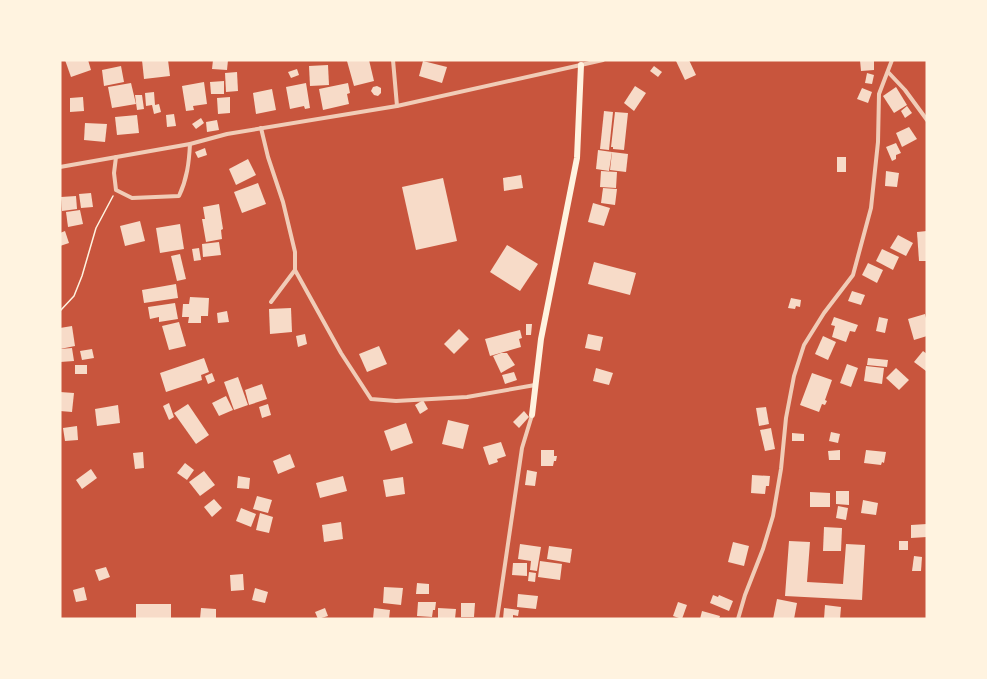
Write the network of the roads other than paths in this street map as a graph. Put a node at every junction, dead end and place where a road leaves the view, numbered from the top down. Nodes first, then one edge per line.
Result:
1 (393, 60) edge
2 (603, 60) edge
3 (892, 60) edge
4 (580, 62) edge
5 (888, 72) junction
6 (397, 106) junction
7 (927, 120) edge
8 (261, 128) junction
9 (189, 144) junction
10 (116, 156) junction
11 (60, 168) edge
12 (295, 270) junction
13 (271, 302) dead end
14 (535, 385) junction
15 (532, 415) joint
16 (497, 619) edge
17 (738, 619) edge

1 - 6 street
2 - 4 street
3 - 5 street
4 - 6 street
4 - 14 main road
5 - 7 street
5 - 17 street
6 - 8 street
8 - 9 street
8 - 12 street
9 - 10 street
9 - 10 street
10 - 11 street
12 - 13 street
12 - 14 street
14 - 15 main road
15 - 16 street

